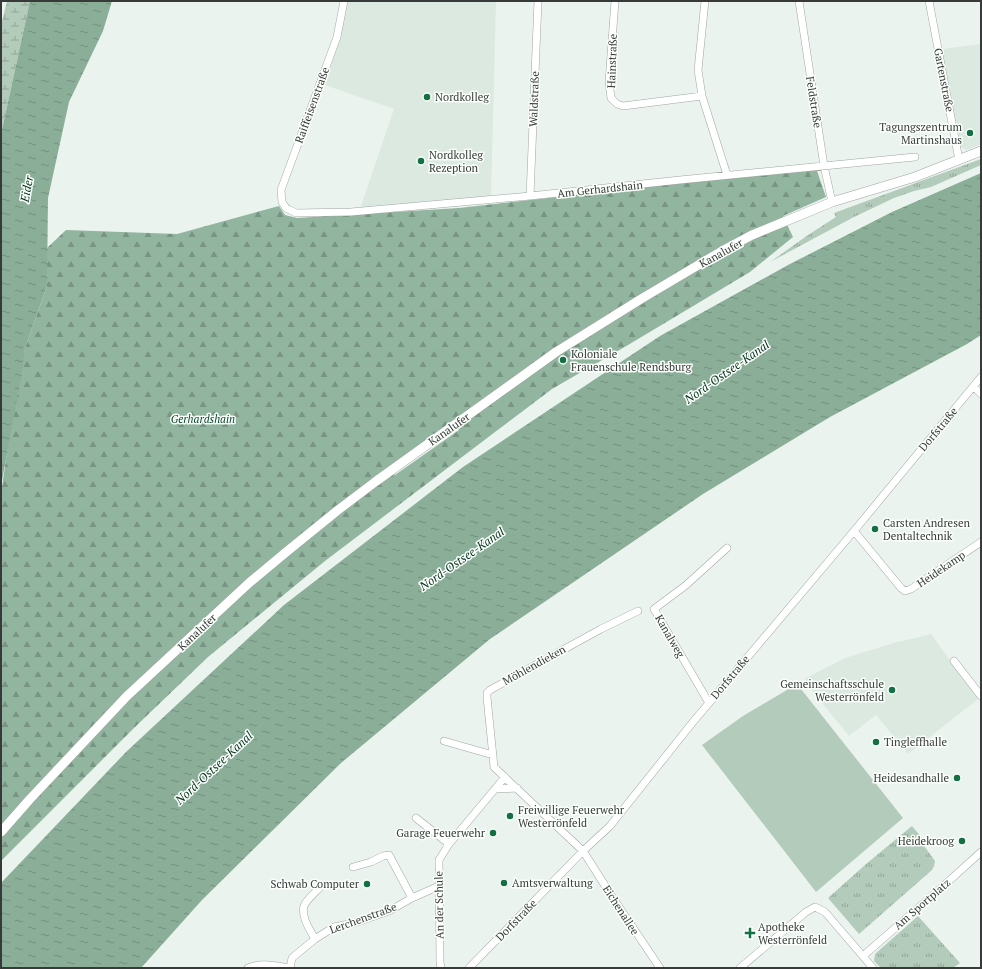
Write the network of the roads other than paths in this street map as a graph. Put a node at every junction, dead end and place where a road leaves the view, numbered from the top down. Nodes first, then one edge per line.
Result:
1 (344, 1) edge
2 (538, 1) edge
3 (615, 1) edge
4 (705, 1) edge
5 (800, 1) edge
6 (929, 1) edge
7 (702, 96) junction
8 (981, 151) edge
9 (915, 157) dead end
10 (959, 160) junction
11 (824, 166) junction
12 (727, 176) junction
13 (530, 196) junction
14 (832, 202) junction
15 (286, 208) joint
16 (981, 377) edge
17 (974, 387) junction
18 (981, 394) edge
19 (854, 531) junction
20 (981, 542) edge
21 (727, 548) dead end
22 (638, 611) dead end
23 (954, 661) dead end
24 (981, 696) edge
25 (709, 703) junction
26 (444, 741) dead end
27 (493, 754) junction
28 (505, 776) junction
29 (517, 788) junction
30 (495, 789) junction
31 (416, 818) dead end
32 (1, 832) edge
33 (449, 844) junction
34 (584, 851) junction
35 (981, 852) edge
36 (353, 867) dead end
37 (321, 886) dead end
38 (439, 886) junction
39 (412, 898) junction
40 (315, 939) junction
41 (863, 956) junction
42 (248, 968) edge
43 (290, 968) edge
44 (441, 968) edge
45 (469, 968) edge
46 (660, 968) edge
47 (740, 968) edge
48 (873, 968) edge

1 - 15 street, Raiffeisenstraße
2 - 13 street, Waldstraße
3 - 7 street, Hainstraße
4 - 7 street
5 - 11 street, Feldstraße
6 - 10 street, Gartenstraße
7 - 12 street
8 - 10 street, Kanalufer
9 - 11 street, Am Gerhardshain
10 - 14 street, Kanalufer
11 - 12 street, Am Gerhardshain
11 - 14 street, Feldstraße
12 - 13 street, Am Gerhardshain
13 - 15 street, Am Gerhardshain
14 - 32 street, Kanalufer
16 - 17 street, Dorfstraße
17 - 18 street
17 - 19 street, Dorfstraße
19 - 20 street, Heidekamp
19 - 25 street, Dorfstraße
21 - 25 street, Kanalweg
22 - 27 street, Möhlendieken
23 - 24 street
25 - 34 street, Dorfstraße
26 - 27 street
27 - 28 street, Möhlendieken
28 - 29 street, Möhlendieken
28 - 30 street, An der Schule
29 - 30 street
29 - 34 street, Eichenallee
30 - 33 street, An der Schule
31 - 33 street
33 - 38 street, An der Schule
34 - 45 street, Dorfstraße
34 - 46 street, Eichenallee
35 - 41 street, Am Sportplatz
36 - 39 street
37 - 40 street
38 - 39 street, Lerchenstraße
38 - 44 street, An der Schule
39 - 40 street, Lerchenstraße
40 - 43 street, Lerchenstraße
41 - 47 street
41 - 48 street
42 - 43 street, Lerchenstraße

